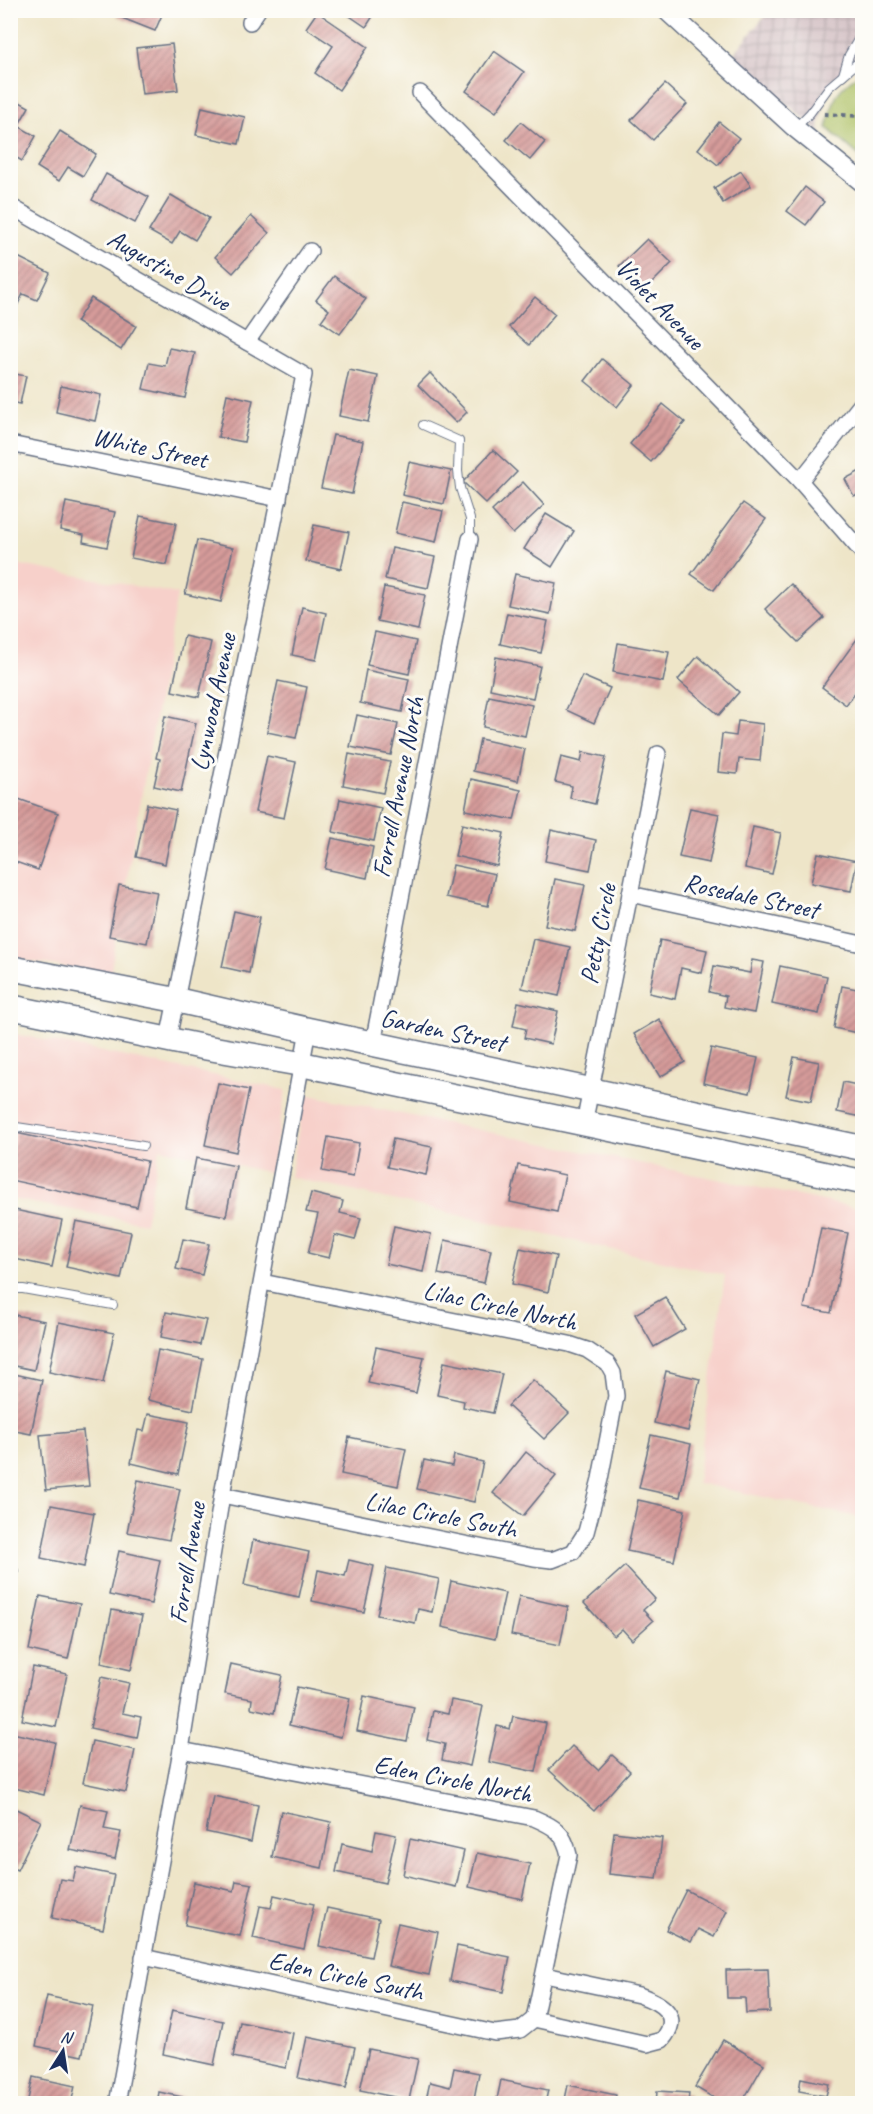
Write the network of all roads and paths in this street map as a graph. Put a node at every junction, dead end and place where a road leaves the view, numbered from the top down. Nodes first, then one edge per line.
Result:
1 (666, 10) edge
2 (862, 33) edge
3 (862, 59) edge
4 (843, 76) junction
5 (420, 93) dead end
6 (810, 114) junction
7 (862, 116) edge
8 (795, 128) junction
9 (862, 182) edge
10 (10, 206) edge
11 (310, 251) dead end
12 (247, 342) junction
13 (304, 375) joint
14 (862, 403) edge
15 (423, 425) dead end
16 (10, 444) edge
17 (800, 482) junction
18 (279, 499) junction
19 (470, 539) joint
20 (862, 552) edge
21 (658, 754) dead end
22 (630, 894) junction
23 (862, 944) edge
24 (10, 968) edge
25 (176, 1000) junction
26 (10, 1007) edge
27 (308, 1030) junction
28 (168, 1039) junction
29 (373, 1044) junction
30 (301, 1064) junction
31 (591, 1090) junction
32 (584, 1124) junction
33 (10, 1126) edge
34 (143, 1146) dead end
35 (862, 1148) edge
36 (862, 1182) edge
37 (262, 1282) junction
38 (10, 1289) edge
39 (113, 1305) dead end
40 (600, 1479) joint
41 (222, 1495) junction
42 (10, 1572) edge
43 (10, 1578) edge
44 (181, 1750) junction
45 (143, 1957) junction
46 (545, 1975) junction
47 (534, 2019) junction
48 (117, 2103) edge

1 - 8 street
2 - 4 lane
3 - 4 lane
4 - 6 lane
5 - 17 street, Violet Avenue
6 - 7 path
6 - 8 lane
8 - 9 street
10 - 12 street, Augustine Drive
11 - 12 street
12 - 13 street, Augustine Drive
13 - 18 street, Lynwood Avenue
14 - 17 street
15 - 19 lane
16 - 18 street, White Street
17 - 20 street, Violet Avenue
18 - 25 street, Lynwood Avenue
19 - 29 street, Forrell Avenue North
21 - 22 street, Petty Circle
22 - 23 street, Rosedale Street
22 - 31 street, Petty Circle
24 - 25 main road, Garden Street
25 - 27 main road, Garden Street
25 - 28 street, Lynwood Avenue
26 - 28 main road
27 - 29 main road, Garden Street
27 - 30 street, Forrell Avenue
28 - 30 main road
29 - 31 main road, Garden Street
30 - 32 main road
30 - 37 street, Forrell Avenue
31 - 32 street, Petty Circle
31 - 35 main road, Garden Street
32 - 36 main road
33 - 34 lane
37 - 40 street, Lilac Circle North
37 - 41 street, Forrell Avenue
38 - 39 lane
40 - 41 street, Lilac Circle South
41 - 44 street, Forrell Avenue
42 - 43 street
44 - 45 street, Forrell Avenue
44 - 46 street, Eden Circle North
45 - 47 street, Eden Circle South
45 - 48 street, Forrell Avenue
46 - 47 street, Eden Circle North
46 - 47 street

